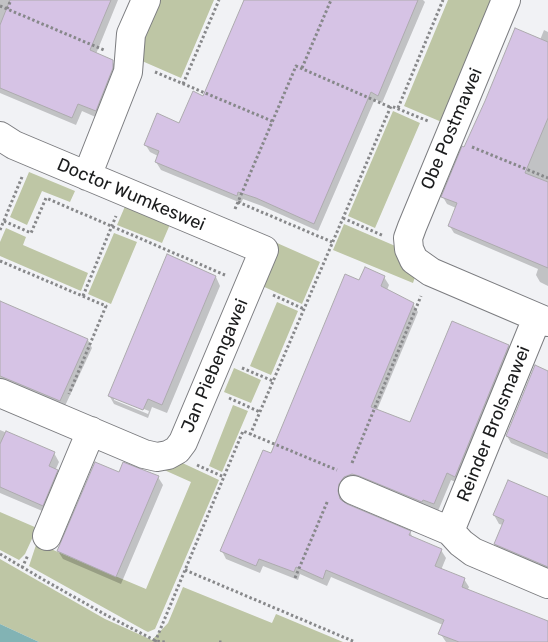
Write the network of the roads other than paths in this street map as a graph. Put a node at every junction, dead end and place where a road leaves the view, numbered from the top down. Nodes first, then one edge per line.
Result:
1 (146, 0) edge
2 (506, 0) edge
3 (0, 136) edge
4 (87, 176) junction
5 (264, 250) joint
6 (543, 320) edge
7 (0, 393) edge
8 (91, 431) junction
9 (343, 481) road end
10 (450, 531) junction
11 (47, 536) dead end
12 (548, 584) edge

1 - 4 street
2 - 6 street, Obe Postmawei
3 - 4 street, Doctor Wumkeswei
4 - 5 street, Doctor Wumkeswei
5 - 8 street, Jan Piebengawei
6 - 10 street, Reinder Brolsmawei
7 - 8 street, Jan Piebengawei
8 - 11 street
9 - 10 street
10 - 12 street

